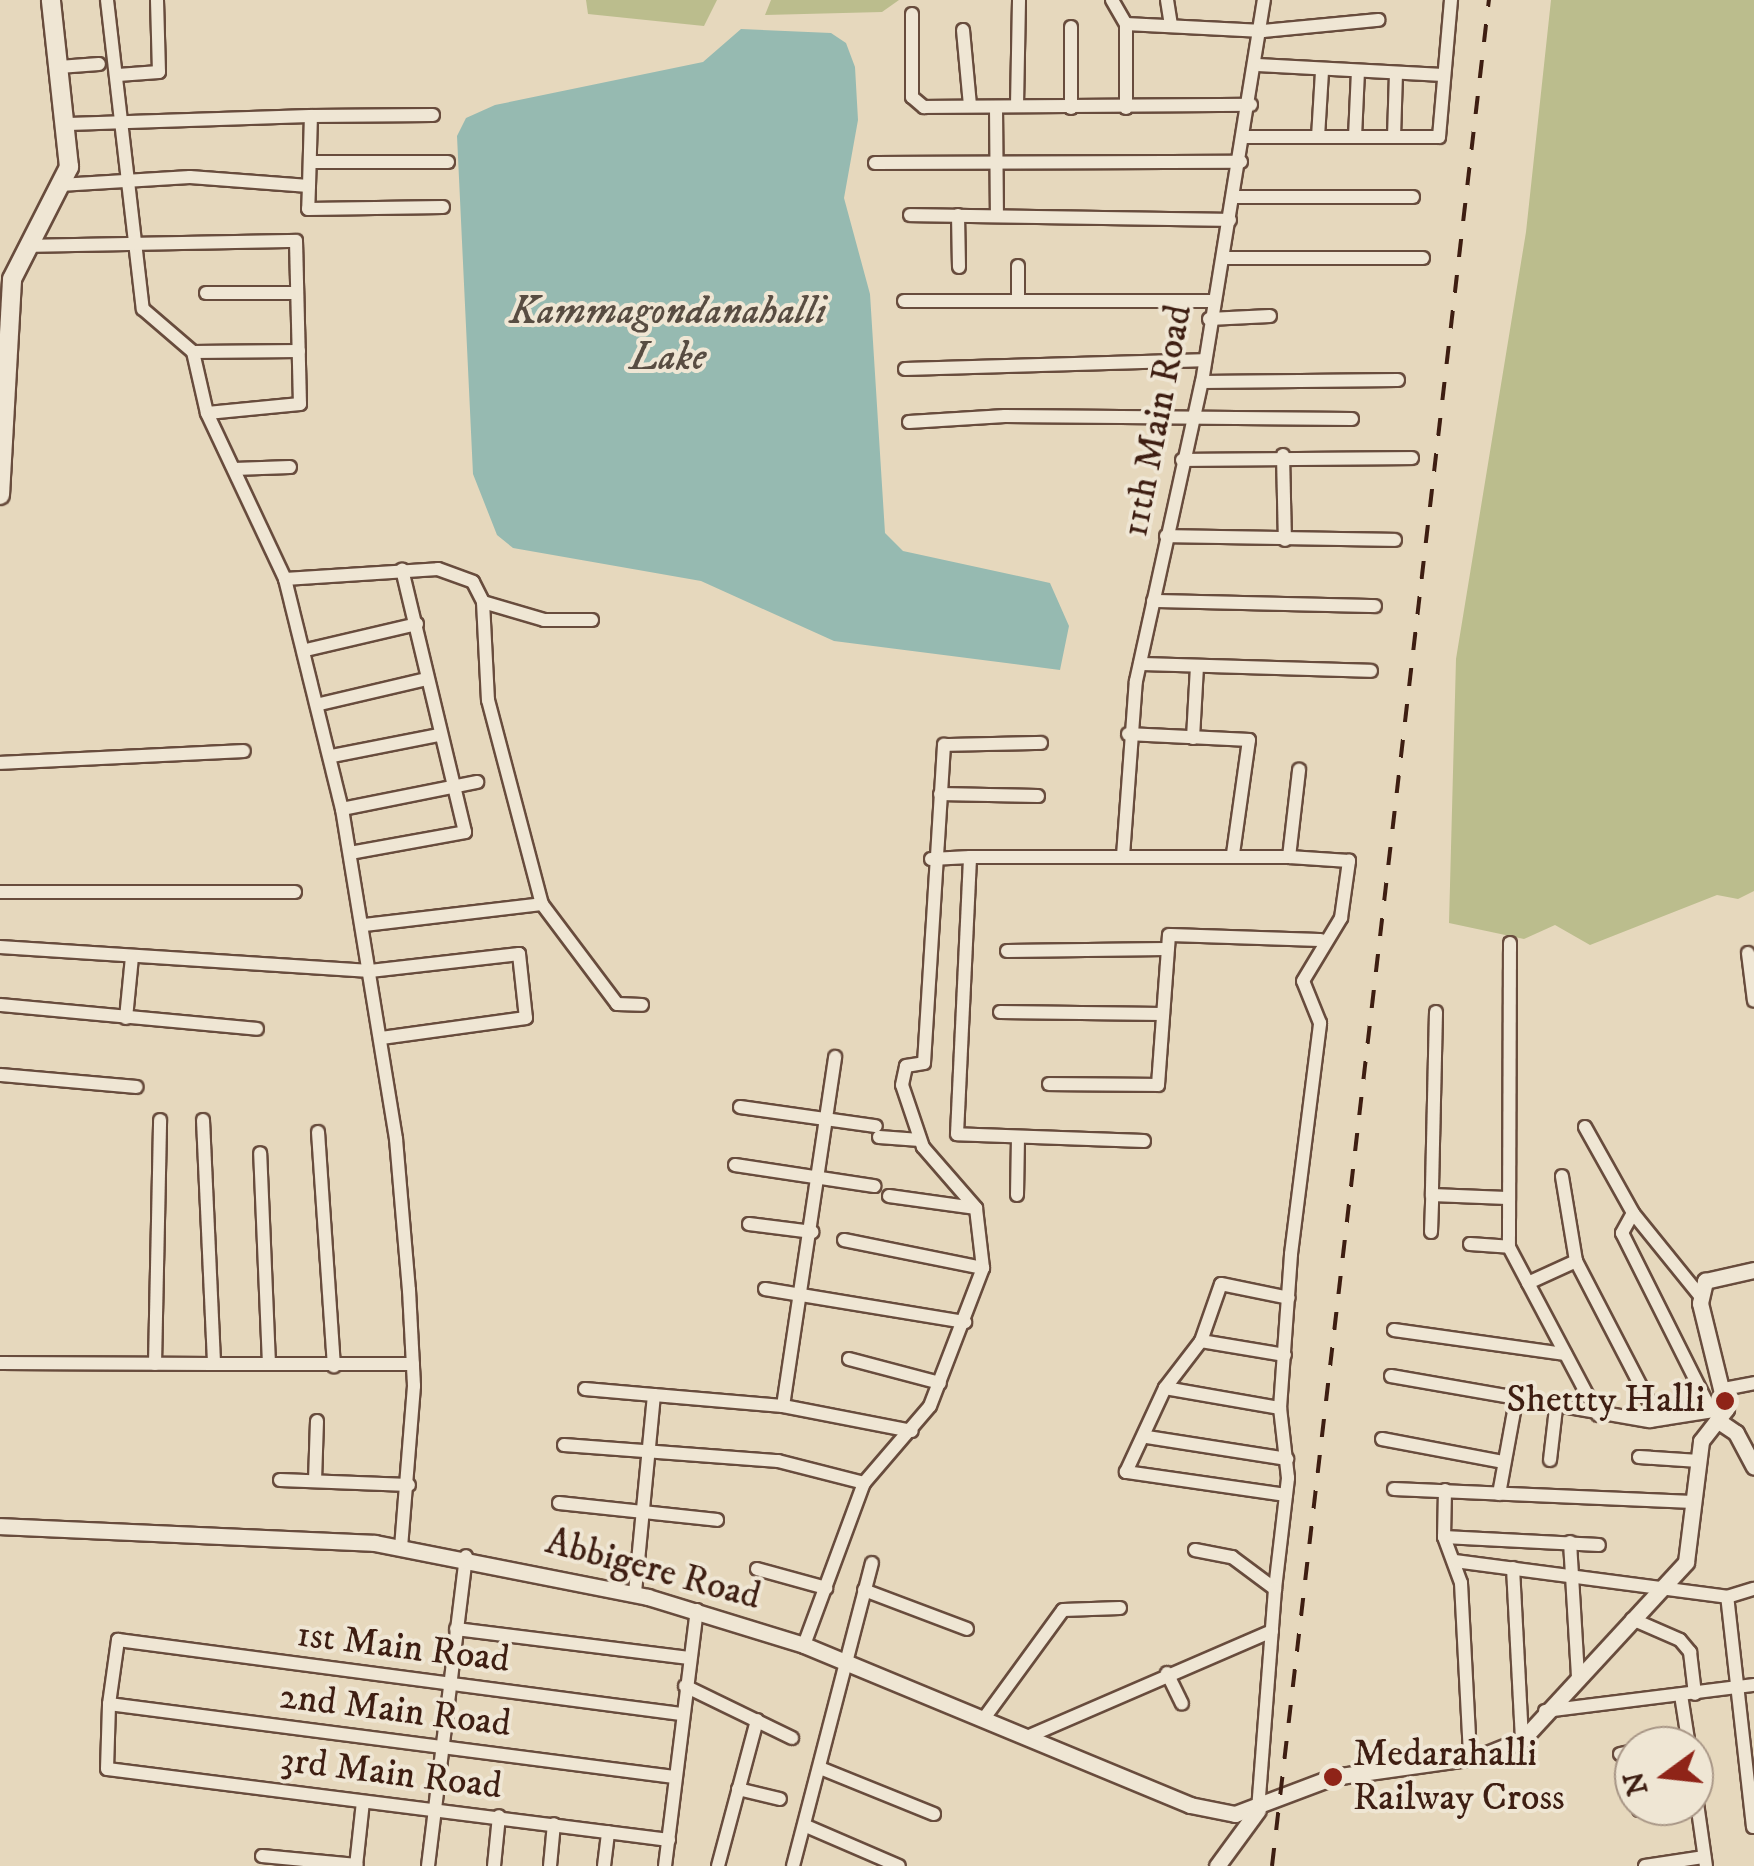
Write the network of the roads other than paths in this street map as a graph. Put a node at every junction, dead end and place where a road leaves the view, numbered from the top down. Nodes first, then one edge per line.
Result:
1 (51, 0) edge
2 (107, 0) edge
3 (157, 0) edge
4 (1019, 0) edge
5 (1112, 0) edge
6 (1167, 0) edge
7 (1264, 0) edge
8 (1451, 0) edge
9 (912, 14) dead end
10 (1378, 20) dead end
11 (1126, 24) junction
12 (1171, 26) junction
13 (1071, 27) dead end
14 (963, 30) dead end
15 (1262, 30) junction
16 (99, 64) dead end
17 (1259, 65) junction
18 (60, 67) junction
19 (1322, 71) junction
20 (1358, 72) junction
21 (1396, 73) junction
22 (1442, 74) junction
23 (118, 75) junction
24 (1017, 105) junction
25 (1251, 105) junction
26 (970, 106) junction
27 (996, 106) junction
28 (1071, 108) junction
29 (1126, 108) junction
30 (433, 115) dead end
31 (311, 116) junction
32 (122, 122) junction
33 (66, 124) junction
34 (1246, 137) junction
35 (1318, 137) junction
36 (1356, 137) junction
37 (1394, 137) junction
38 (995, 160) junction
39 (310, 162) junction
40 (448, 162) dead end
41 (1241, 162) junction
42 (875, 163) dead end
43 (128, 181) junction
44 (60, 185) junction
45 (309, 186) junction
46 (1414, 196) dead end
47 (1236, 197) junction
48 (443, 207) dead end
49 (910, 215) dead end
50 (958, 215) junction
51 (998, 215) junction
52 (1230, 220) junction
53 (136, 243) junction
54 (28, 246) junction
55 (1223, 258) junction
56 (1423, 258) dead end
57 (1018, 266) dead end
58 (959, 267) dead end
59 (6, 286) edge
60 (206, 293) dead end
61 (297, 293) junction
62 (1018, 300) junction
63 (904, 301) dead end
64 (1213, 301) junction
65 (1270, 316) dead end
66 (1209, 319) junction
67 (4, 334) edge
68 (299, 350) junction
69 (193, 352) junction
70 (1202, 360) junction
71 (906, 368) dead end
72 (1398, 380) dead end
73 (1202, 382) junction
74 (207, 413) junction
75 (2, 415) edge
76 (1191, 415) junction
77 (1352, 420) dead end
78 (909, 422) dead end
79 (1282, 454) junction
80 (1412, 458) dead end
81 (1182, 460) junction
82 (1, 466) edge
83 (290, 468) dead end
84 (234, 469) junction
85 (0, 495) edge
86 (1166, 536) junction
87 (1285, 540) junction
88 (1396, 540) dead end
89 (402, 569) junction
90 (285, 579) junction
91 (1153, 601) junction
92 (484, 602) junction
93 (1375, 606) dead end
94 (592, 620) dead end
95 (417, 624) junction
96 (306, 650) junction
97 (1140, 664) junction
98 (1197, 666) junction
99 (1371, 671) dead end
100 (427, 679) junction
101 (320, 704) junction
102 (1128, 734) junction
103 (438, 735) junction
104 (1193, 738) junction
105 (1040, 744) dead end
106 (244, 751) dead end
107 (332, 756) junction
108 (0, 763) edge
109 (1299, 770) dead end
110 (477, 782) dead end
111 (452, 787) junction
112 (940, 794) junction
113 (1038, 796) dead end
114 (342, 808) junction
115 (350, 852) junction
116 (1233, 854) junction
117 (970, 856) junction
118 (1123, 856) junction
119 (1289, 856) junction
120 (932, 859) junction
121 (0, 892) edge
122 (296, 892) dead end
123 (542, 904) junction
124 (364, 925) junction
125 (1321, 940) junction
126 (1510, 943) dead end
127 (0, 948) edge
128 (1166, 949) junction
129 (1007, 950) dead end
130 (1748, 952) dead end
131 (132, 957) junction
132 (370, 971) junction
133 (1754, 1001) edge
134 (642, 1005) dead end
135 (0, 1006) edge
136 (1000, 1012) dead end
137 (1436, 1012) dead end
138 (1162, 1014) junction
139 (126, 1018) junction
140 (258, 1028) dead end
141 (381, 1038) junction
142 (835, 1057) dead end
143 (0, 1075) edge
144 (1049, 1084) dead end
145 (136, 1087) dead end
146 (740, 1106) dead end
147 (827, 1119) junction
148 (160, 1120) dead end
149 (203, 1120) dead end
150 (1585, 1127) dead end
151 (318, 1132) dead end
152 (1018, 1137) junction
153 (920, 1140) junction
154 (1144, 1142) dead end
155 (260, 1154) dead end
156 (735, 1165) dead end
157 (1562, 1176) dead end
158 (819, 1178) junction
159 (874, 1186) dead end
160 (1016, 1195) dead end
161 (1432, 1195) junction
162 (889, 1196) dead end
163 (1508, 1198) junction
164 (976, 1208) junction
165 (1632, 1214) junction
166 (749, 1224) dead end
167 (812, 1232) junction
168 (1431, 1232) dead end
169 (844, 1240) dead end
170 (1470, 1244) dead end
171 (1509, 1246) junction
172 (1576, 1261) junction
173 (983, 1268) junction
174 (1754, 1270) edge
175 (1528, 1283) junction
176 (765, 1288) dead end
177 (803, 1294) junction
178 (1289, 1298) junction
179 (1701, 1298) junction
180 (965, 1322) junction
181 (1394, 1330) dead end
182 (1201, 1341) junction
183 (1566, 1354) junction
184 (1285, 1356) junction
185 (849, 1359) dead end
186 (0, 1364) edge
187 (154, 1364) junction
188 (214, 1364) junction
189 (269, 1364) junction
190 (413, 1364) junction
191 (334, 1366) junction
192 (1391, 1376) dead end
193 (1754, 1382) edge
194 (940, 1383) junction
195 (1165, 1388) junction
196 (585, 1389) dead end
197 (1724, 1389) junction
198 (654, 1395) junction
199 (1516, 1400) junction
200 (783, 1406) junction
201 (1280, 1408) junction
202 (1556, 1408) junction
203 (1718, 1414) junction
204 (1598, 1415) junction
205 (1658, 1420) junction
206 (317, 1421) dead end
207 (912, 1431) junction
208 (1146, 1438) junction
209 (1382, 1438) dead end
210 (1747, 1438) edge
211 (564, 1445) dead end
212 (648, 1454) junction
213 (1640, 1457) dead end
214 (1287, 1459) junction
215 (1550, 1460) dead end
216 (1699, 1461) junction
217 (1504, 1462) junction
218 (1754, 1467) edge
219 (280, 1480) dead end
220 (316, 1482) junction
221 (864, 1482) junction
222 (408, 1486) junction
223 (1394, 1489) dead end
224 (1445, 1490) junction
225 (1499, 1494) junction
226 (1286, 1495) junction
227 (1694, 1502) junction
228 (558, 1504) dead end
229 (643, 1510) junction
230 (717, 1520) dead end
231 (0, 1526) edge
232 (1444, 1537) junction
233 (1570, 1542) junction
234 (1599, 1545) dead end
235 (401, 1547) junction
236 (1195, 1550) dead end
237 (466, 1556) junction
238 (1455, 1561) junction
239 (872, 1563) dead end
240 (1513, 1568) junction
241 (758, 1570) dead end
242 (1569, 1572) junction
243 (826, 1588) junction
244 (1275, 1589) junction
245 (1754, 1589) edge
246 (864, 1590) junction
247 (1658, 1592) junction
248 (635, 1594) junction
249 (1727, 1597) junction
250 (1120, 1608) dead end
251 (697, 1610) junction
252 (1632, 1619) junction
253 (456, 1629) junction
254 (967, 1629) dead end
255 (1272, 1631) junction
256 (804, 1646) junction
257 (688, 1658) junction
258 (843, 1660) junction
259 (1167, 1674) junction
260 (1578, 1677) junction
261 (448, 1684) junction
262 (1754, 1685) edge
263 (685, 1686) junction
264 (1736, 1688) junction
265 (1688, 1694) junction
266 (110, 1704) junction
267 (1182, 1704) dead end
268 (1545, 1712) junction
269 (682, 1714) junction
270 (985, 1717) junction
271 (757, 1720) junction
272 (1689, 1726) edge
273 (1027, 1737) junction
274 (792, 1738) dead end
275 (1522, 1740) junction
276 (440, 1747) junction
277 (1470, 1756) junction
278 (820, 1768) junction
279 (674, 1777) junction
280 (738, 1789) junction
281 (780, 1799) dead end
282 (364, 1802) junction
283 (432, 1809) junction
284 (1258, 1810) junction
285 (934, 1814) dead end
286 (500, 1816) junction
287 (554, 1824) junction
288 (806, 1826) junction
289 (1700, 1826) edge
290 (1753, 1827) edge
291 (608, 1832) junction
292 (669, 1840) junction
293 (262, 1856) dead end
294 (1705, 1862) edge
295 (356, 1866) edge
296 (428, 1866) edge
297 (494, 1866) edge
298 (550, 1866) edge
299 (604, 1866) edge
300 (666, 1866) edge
301 (718, 1866) edge
302 (794, 1866) edge
303 (899, 1866) edge
304 (1217, 1866) edge
305 (1645, 1866) edge

1 - 18 main road
2 - 23 street
3 - 23 street
4 - 24 street
5 - 11 street
6 - 12 street
7 - 15 street, 11th Main Road
8 - 22 street
9 - 26 street
10 - 15 street
11 - 12 street
11 - 29 street
12 - 15 street
13 - 28 street
14 - 26 street
15 - 17 street, 11th Main Road
16 - 18 street
17 - 19 street
17 - 25 street, 11th Main Road
18 - 33 main road
19 - 20 street
19 - 35 street
20 - 21 street
20 - 36 street
21 - 22 street
21 - 37 street
22 - 37 street
23 - 32 street
24 - 27 street
24 - 28 street
25 - 29 street
25 - 34 street, 11th Main Road
26 - 27 street
27 - 38 street
28 - 29 street
30 - 31 street
31 - 32 street
31 - 39 street
32 - 33 street
32 - 43 street
33 - 44 main road
34 - 35 street
34 - 41 street, 11th Main Road
35 - 36 street
36 - 37 street
38 - 41 street
38 - 42 street
38 - 51 street
39 - 40 street
39 - 45 street
41 - 47 street, 11th Main Road
43 - 44 street
43 - 45 street
43 - 53 street
44 - 54 main road
45 - 48 street
46 - 47 street
47 - 52 street, 11th Main Road
49 - 50 street
50 - 51 street
50 - 58 street
51 - 52 street
52 - 55 street, 11th Main Road
53 - 54 street
53 - 61 street
53 - 69 street
54 - 59 main road
55 - 56 street
55 - 64 street, 11th Main Road
57 - 62 street
59 - 67 main road
60 - 61 street
61 - 68 street
62 - 63 street
62 - 64 street
64 - 66 street, 11th Main Road
65 - 66 street
66 - 70 street, 11th Main Road
67 - 75 main road
68 - 69 street
68 - 74 street
69 - 74 street
70 - 71 street
70 - 73 street, 11th Main Road
72 - 73 street
73 - 76 street, 11th Main Road
74 - 84 street
75 - 82 main road
76 - 77 street
76 - 78 street
76 - 81 street, 11th Main Road
79 - 80 street
79 - 81 street
79 - 87 street
81 - 86 street, 11th Main Road
82 - 85 main road
83 - 84 street
84 - 90 street
86 - 87 street
86 - 91 street, 11th Main Road
87 - 88 street
89 - 90 street
89 - 92 street
89 - 95 street
90 - 96 street
91 - 93 street
91 - 97 street, 11th Main Road
92 - 94 street
92 - 123 street
95 - 96 street
95 - 100 street
96 - 101 street
97 - 98 street
97 - 102 street, 11th Main Road
98 - 99 street
98 - 104 street
100 - 101 street
100 - 103 street
101 - 107 street
102 - 104 street
102 - 118 street, 11th Main Road
103 - 107 street
103 - 111 street
104 - 116 street
105 - 112 street
106 - 108 street
107 - 114 street
109 - 119 street
110 - 111 street
111 - 114 street
111 - 115 street
112 - 113 street
112 - 120 street
114 - 115 street
115 - 124 street
116 - 118 street
116 - 119 street
117 - 118 street
117 - 120 street
117 - 152 street
119 - 125 street
120 - 153 street
121 - 122 street
123 - 124 street
123 - 134 street
124 - 132 street
125 - 128 street
125 - 178 street
126 - 163 street
127 - 131 street
128 - 129 street
128 - 138 street
130 - 133 street
131 - 132 street
131 - 139 street
132 - 141 street
132 - 141 street
135 - 139 street
136 - 138 street
137 - 161 street
138 - 144 street
139 - 140 street
141 - 190 street
142 - 147 street
143 - 145 street
146 - 147 street
147 - 153 street
147 - 158 street
148 - 187 street
149 - 188 street
150 - 165 street
151 - 191 street
152 - 154 street
152 - 160 street
153 - 164 street
155 - 189 street
156 - 158 street
157 - 172 street
158 - 159 street
158 - 167 street
161 - 163 street
161 - 168 street
162 - 164 street
163 - 171 street
164 - 173 street
165 - 179 street
165 - 203 street
166 - 167 street
167 - 177 street
169 - 173 street
170 - 171 street
171 - 175 street
172 - 175 street
172 - 205 street
173 - 180 street
174 - 179 street
175 - 183 street
176 - 177 street
177 - 180 street
177 - 200 street
178 - 182 street
178 - 184 street
179 - 197 street
180 - 194 street
181 - 183 street
182 - 184 street
182 - 195 street
183 - 204 street
184 - 201 street
185 - 194 street
186 - 187 street
187 - 188 street
188 - 189 street
189 - 191 street
190 - 191 street
190 - 222 street
192 - 199 street
193 - 197 street
194 - 207 street
195 - 201 street
195 - 208 street
196 - 198 street
197 - 203 street
198 - 200 street
198 - 212 street
199 - 202 street
199 - 217 street
200 - 207 street
201 - 214 street
202 - 204 street
202 - 215 street
203 - 205 street
203 - 210 street
203 - 216 street
204 - 205 street
206 - 220 street
207 - 221 street
208 - 214 street
208 - 226 street
209 - 217 street
210 - 218 street
211 - 212 street
212 - 221 street
212 - 229 street
213 - 216 street
214 - 226 street
216 - 227 street
217 - 225 street
219 - 220 street
220 - 222 street
221 - 243 street
222 - 235 street
223 - 224 street
224 - 225 street
224 - 232 street
225 - 227 street
226 - 244 street
227 - 247 street
228 - 229 street
229 - 230 street
229 - 248 street
231 - 235 street, Abbigere Road
232 - 233 street
232 - 238 street
233 - 234 street
233 - 242 street
235 - 237 street, Abbigere Road
236 - 244 street
237 - 248 street, Abbigere Road
237 - 253 street
238 - 240 street
238 - 277 street
239 - 246 street
240 - 242 street
240 - 275 street
241 - 243 street
242 - 247 street
242 - 260 street
243 - 256 street
244 - 255 street
245 - 249 street
246 - 254 street
246 - 258 street
247 - 249 street
247 - 252 street
248 - 251 street, Abbigere Road
249 - 264 street
250 - 270 street
251 - 256 street, Abbigere Road
251 - 257 street
252 - 260 street
252 - 265 street
253 - 257 street
253 - 261 street
255 - 259 street
255 - 284 street
256 - 258 street, Abbigere Road
257 - 263 street
258 - 270 street, Abbigere Road
258 - 278 street
259 - 267 street
259 - 273 street
260 - 268 street
261 - 266 street, 1st Main Road
261 - 269 street, 1st Main Road
261 - 276 street
262 - 264 street
263 - 269 street
263 - 271 street
264 - 265 street
264 - 290 street
265 - 268 street
265 - 272 street
266 - 276 street, 2nd Main Road
266 - 282 street, 3rd Main Road
268 - 275 street
269 - 279 street
270 - 273 street, Abbigere Road
271 - 274 street
271 - 280 street
273 - 284 street, Abbigere Road
275 - 277 street
276 - 279 street, 2nd Main Road
276 - 283 street
277 - 284 street
278 - 285 street
278 - 288 street
279 - 292 street
280 - 281 street
280 - 301 street
282 - 283 street, 3rd Main Road
282 - 295 street
283 - 286 street, 3rd Main Road
283 - 296 street
284 - 304 street
286 - 287 street, 3rd Main Road
286 - 297 street
287 - 291 street, 3rd Main Road
287 - 298 street
288 - 302 street
288 - 303 street
289 - 294 street
291 - 292 street, 3rd Main Road
291 - 299 street
292 - 300 street
293 - 295 street
294 - 305 street

